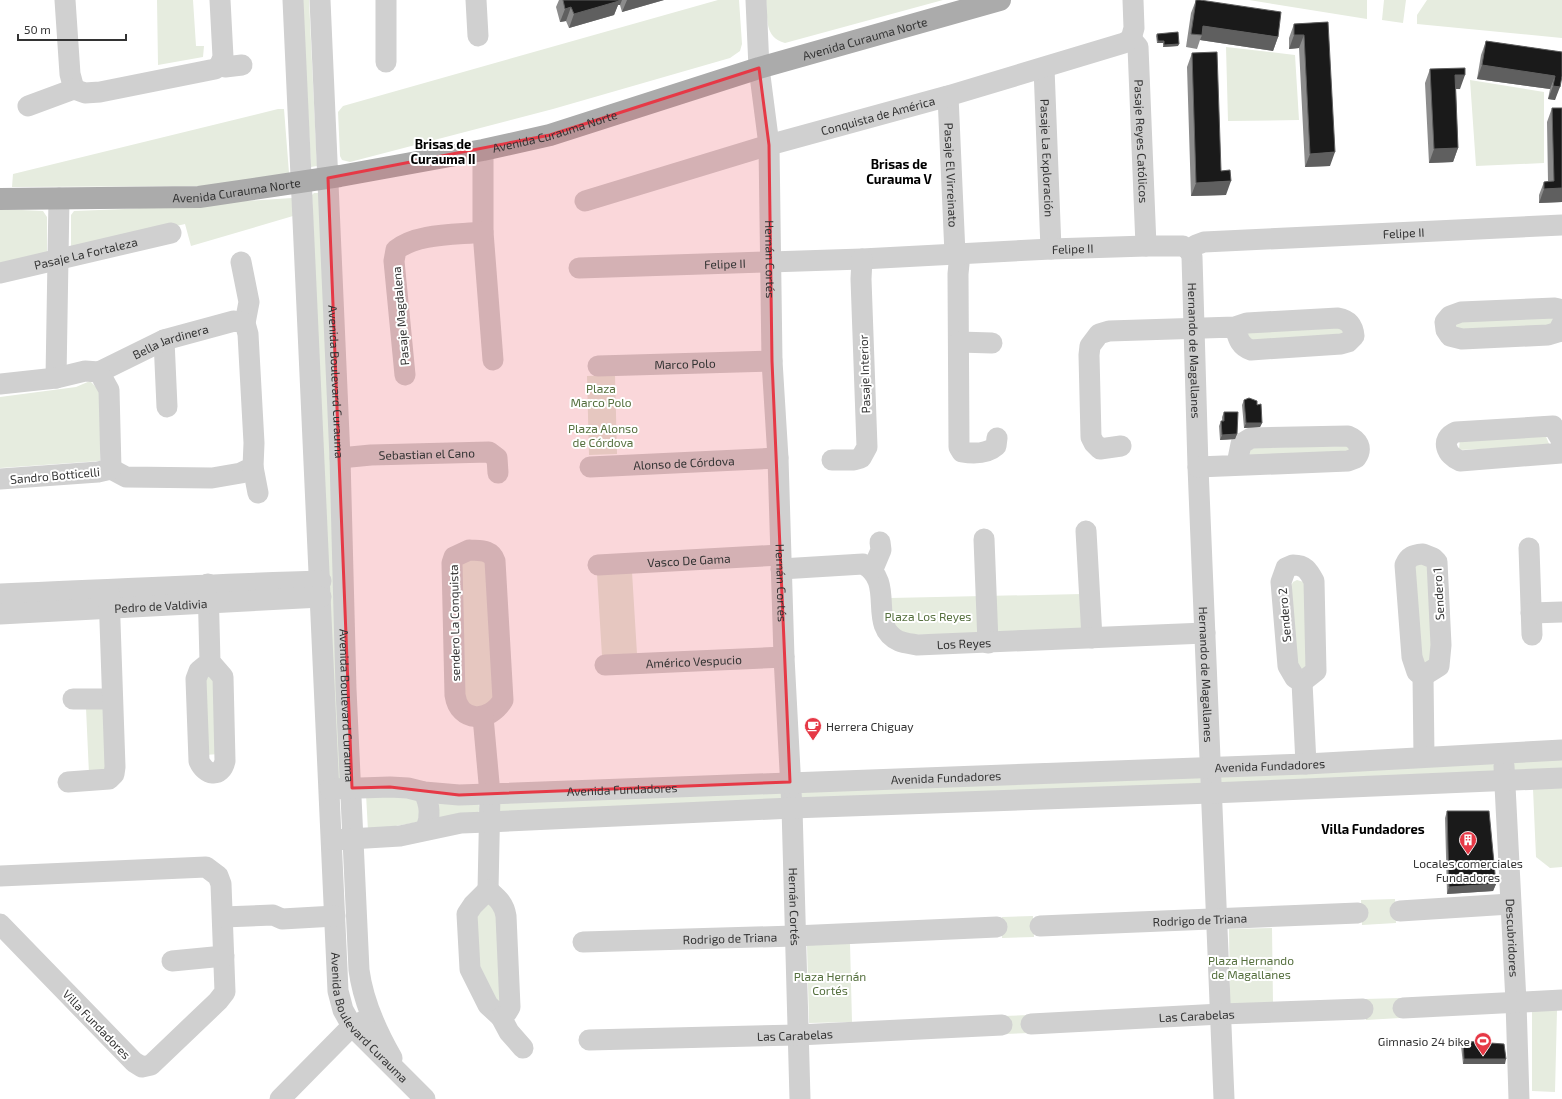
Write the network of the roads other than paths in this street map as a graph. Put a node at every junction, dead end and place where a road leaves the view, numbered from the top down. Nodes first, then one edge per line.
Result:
1 (65, 0) edge
2 (220, 0) edge
3 (293, 0) edge
4 (320, 0) edge
5 (386, 0) edge
6 (476, 0) edge
7 (756, 0) edge
8 (1000, 0) edge
9 (1133, 0) edge
10 (478, 36) dead end
11 (1131, 39) junction
12 (386, 62) dead end
13 (220, 65) junction
14 (242, 65) dead end
15 (759, 68) junction
16 (1044, 68) junction
17 (74, 89) junction
18 (948, 96) junction
19 (28, 106) dead end
20 (769, 145) junction
21 (483, 150) junction
22 (328, 178) junction
23 (302, 182) junction
24 (59, 198) junction
25 (0, 199) edge
26 (585, 201) dead end
27 (1562, 225) edge
28 (483, 232) junction
29 (171, 233) dead end
30 (1146, 246) junction
31 (1051, 249) junction
32 (1190, 250) junction
33 (958, 253) junction
34 (862, 259) junction
35 (58, 260) junction
36 (771, 261) junction
37 (242, 262) dead end
38 (579, 268) dead end
39 (0, 273) edge
40 (1562, 310) edge
41 (245, 323) junction
42 (1562, 324) edge
43 (1194, 327) junction
44 (1235, 327) junction
45 (164, 340) junction
46 (959, 342) junction
47 (992, 343) dead end
48 (493, 360) dead end
49 (772, 361) junction
50 (598, 366) dead end
51 (99, 372) junction
52 (405, 375) dead end
53 (56, 378) junction
54 (0, 384) edge
55 (167, 407) dead end
56 (997, 438) dead end
57 (1562, 441) edge
58 (1121, 446) dead end
59 (1562, 452) edge
60 (340, 458) junction
61 (778, 458) junction
62 (832, 460) dead end
63 (1237, 464) junction
64 (253, 467) junction
65 (590, 467) dead end
66 (1198, 467) junction
67 (111, 469) junction
68 (498, 474) dead end
69 (0, 479) edge
70 (258, 493) dead end
71 (1086, 531) dead end
72 (984, 539) dead end
73 (880, 542) dead end
74 (1529, 548) dead end
75 (781, 562) junction
76 (598, 565) dead end
77 (873, 569) junction
78 (321, 589) junction
79 (208, 593) junction
80 (0, 594) edge
81 (110, 599) junction
82 (1562, 612) edge
83 (1531, 613) junction
84 (0, 614) edge
85 (1204, 633) junction
86 (1532, 635) dead end
87 (1092, 638) junction
88 (988, 643) junction
89 (784, 657) junction
90 (210, 662) dead end
91 (605, 665) dead end
92 (1423, 676) junction
93 (1302, 682) junction
94 (72, 699) dead end
95 (112, 699) junction
96 (483, 717) junction
97 (1562, 750) edge
98 (1503, 753) junction
99 (1424, 757) junction
100 (1306, 764) junction
101 (1210, 766) junction
102 (1562, 778) edge
103 (1504, 780) junction
104 (68, 782) dead end
105 (790, 782) junction
106 (352, 788) junction
107 (330, 789) junction
108 (424, 792) junction
109 (1211, 793) junction
110 (490, 794) junction
111 (792, 808) junction
112 (488, 822) junction
113 (426, 829) junction
114 (354, 839) junction
115 (333, 840) junction
116 (0, 876) edge
117 (488, 890) junction
118 (1510, 904) junction
119 (1400, 911) dead end
120 (335, 912) junction
121 (1358, 912) dead end
122 (223, 917) junction
123 (1217, 918) junction
124 (0, 924) edge
125 (1040, 926) dead end
126 (997, 927) dead end
127 (794, 936) junction
128 (583, 942) dead end
129 (224, 956) junction
130 (172, 961) dead end
131 (1562, 1000) edge
132 (1516, 1002) junction
133 (1403, 1008) dead end
134 (1363, 1009) dead end
135 (1221, 1014) junction
136 (501, 1017) junction
137 (372, 1018) junction
138 (1031, 1024) dead end
139 (1002, 1025) dead end
140 (352, 1026) junction
141 (798, 1035) junction
142 (588, 1040) dead end
143 (523, 1048) dead end
144 (400, 1073) junction
145 (280, 1099) edge
146 (425, 1099) edge
147 (800, 1099) edge
148 (1224, 1099) edge
149 (1519, 1099) edge

1 - 17 street
2 - 13 street
3 - 23 street, Avenida Boulevard Curauma
4 - 22 street, Avenida Boulevard Curauma
5 - 12 street
6 - 10 street
7 - 15 street, Hernán Cortés
8 - 15 main road, Avenida Curauma Norte
9 - 11 street
11 - 16 street, Conquista de América
11 - 30 street, Pasaje Reyes Católicos
13 - 14 street
13 - 17 street
15 - 20 street, Hernán Cortés
15 - 21 main road, Avenida Curauma Norte
16 - 18 street, Conquista de América
16 - 31 street, Pasaje La Exploración
17 - 19 street
18 - 20 street, Conquista de América
18 - 33 street, Pasaje El Virreinato
20 - 26 street, Conquista de América
20 - 36 street, Hernán Cortés
21 - 22 main road, Avenida Curauma Norte
21 - 28 street
22 - 23 main road, Avenida Curauma Norte
22 - 60 street, Avenida Boulevard Curauma
23 - 24 main road, Avenida Curauma Norte
23 - 78 street, Avenida Boulevard Curauma
24 - 25 main road, Avenida Curauma Norte
24 - 35 street
27 - 32 street, Felipe II
28 - 48 street
28 - 52 street, Pasaje Magdalena
29 - 35 street, Pasaje La Fortaleza
30 - 31 street, Felipe II
30 - 32 street, Felipe II
31 - 33 street, Felipe II
32 - 43 street, Hernando de Magallanes
33 - 34 street, Felipe II
33 - 46 street
34 - 36 street, Felipe II
34 - 62 street, Pasaje Interior
35 - 39 street, Pasaje La Fortaleza
35 - 53 street
36 - 38 street, Felipe II
36 - 49 street, Hernán Cortés
37 - 41 street
40 - 42 street
41 - 45 street, Bella Jardinera
41 - 64 street
43 - 44 street
43 - 58 street
43 - 66 street, Hernando de Magallanes
44 - 44 street
45 - 51 street, Bella Jardinera
45 - 55 street
46 - 47 street
46 - 56 street
49 - 50 street, Marco Polo
49 - 61 street, Hernán Cortés
51 - 53 street
51 - 67 street, Sandro Botticelli
53 - 54 street
57 - 59 street
60 - 68 street, Sebastian el Cano
60 - 106 street, Avenida Boulevard Curauma
61 - 65 street, Alonso de Córdova
61 - 75 street, Hernán Cortés
63 - 63 street
63 - 66 street
64 - 67 street
64 - 70 street
66 - 85 street, Hernando de Magallanes
67 - 69 street, Sandro Botticelli
71 - 87 street
72 - 88 street
73 - 77 street
74 - 83 street
75 - 76 street, Vasco De Gama
75 - 77 street
75 - 89 street, Hernán Cortés
77 - 88 street, Los Reyes
78 - 79 street, Pedro de Valdivia
78 - 107 street, Avenida Boulevard Curauma
79 - 81 street, Pedro de Valdivia
79 - 90 street
80 - 81 street, Pedro de Valdivia
81 - 84 street, Pedro de Valdivia
81 - 95 street
82 - 83 street
83 - 86 street
85 - 87 street, Los Reyes
85 - 101 street, Hernando de Magallanes
87 - 88 street, Los Reyes
89 - 91 street, Américo Vespucio
89 - 105 street, Hernán Cortés
92 - 92 street, Sendero 1
92 - 99 street
93 - 93 street, Sendero 2
93 - 100 street
94 - 95 street
95 - 104 street
96 - 96 street, sendero La Conquista
96 - 110 street
97 - 98 street, Avenida Fundadores
98 - 99 street, Avenida Fundadores
98 - 103 street, Descubridores
99 - 100 street, Avenida Fundadores
100 - 101 street, Avenida Fundadores
101 - 105 street, Avenida Fundadores
101 - 109 street, Hernando de Magallanes
102 - 103 street, Avenida Fundadores
103 - 109 street, Avenida Fundadores
103 - 118 street, Descubridores
105 - 110 street, Avenida Fundadores
105 - 111 street, Hernán Cortés
106 - 107 street, Avenida Fundadores
106 - 108 street, Avenida Fundadores
106 - 114 street, Avenida Boulevard Curauma
107 - 115 street, Avenida Boulevard Curauma
108 - 110 street, Avenida Fundadores
108 - 113 street
109 - 111 street, Avenida Fundadores
109 - 123 street, Hernando de Magallanes
110 - 112 street
111 - 112 street, Avenida Fundadores
111 - 127 street, Hernán Cortés
112 - 113 street, Avenida Fundadores
112 - 117 street
113 - 114 street, Avenida Fundadores
114 - 115 street, Avenida Fundadores
114 - 137 street, Avenida Boulevard Curauma
115 - 120 street, Avenida Boulevard Curauma
116 - 122 street, Villa Fundadores
117 - 136 street
117 - 136 street
118 - 119 street
118 - 132 street, Descubridores
120 - 122 street
120 - 140 street, Avenida Boulevard Curauma
121 - 123 street, Rodrigo de Triana
122 - 129 street, Villa Fundadores
123 - 125 street, Rodrigo de Triana
123 - 135 street, Hernando de Magallanes
124 - 129 street, Villa Fundadores
126 - 127 street, Rodrigo de Triana
127 - 128 street, Rodrigo de Triana
127 - 141 street, Hernán Cortés
129 - 130 street
131 - 132 street
132 - 133 street
132 - 149 street, Descubridores
134 - 135 street, Las Carabelas
135 - 138 street, Las Carabelas
135 - 148 street, Hernando de Magallanes
136 - 143 street
137 - 140 street
137 - 144 street, Avenida Boulevard Curauma
139 - 141 street, Las Carabelas
140 - 144 street, Avenida Boulevard Curauma
140 - 145 street
141 - 142 street, Las Carabelas
141 - 147 street, Hernán Cortés
144 - 146 street

